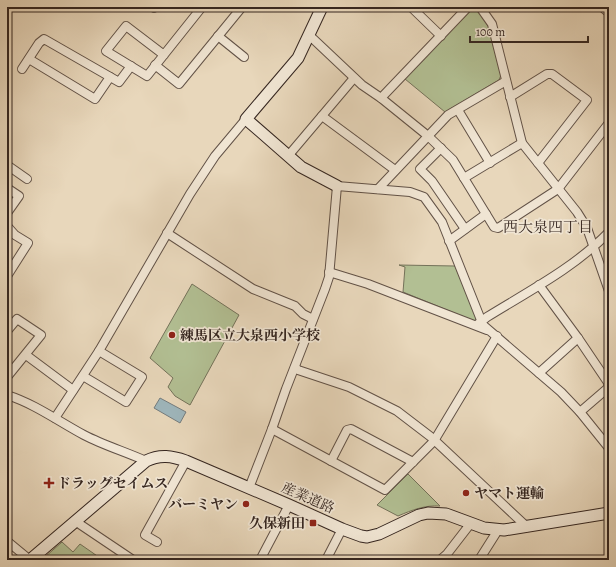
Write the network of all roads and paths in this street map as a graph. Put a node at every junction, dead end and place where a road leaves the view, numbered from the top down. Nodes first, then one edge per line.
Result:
1 (202, 7) edge
2 (242, 7) edge
3 (322, 7) edge
4 (411, 7) edge
5 (468, 7) edge
6 (480, 7) edge
7 (602, 7) edge
8 (609, 13) edge
9 (309, 35) junction
10 (218, 36) junction
11 (441, 36) junction
12 (164, 55) junction
13 (244, 57) dead end
14 (29, 58) junction
15 (155, 65) junction
16 (131, 66) junction
17 (22, 69) dead end
18 (110, 77) junction
19 (354, 78) junction
20 (506, 81) junction
21 (510, 97) junction
22 (381, 98) junction
23 (458, 110) junction
24 (322, 116) junction
25 (246, 119) junction
26 (609, 123) edge
27 (428, 136) junction
28 (522, 143) junction
29 (441, 148) junction
30 (288, 156) junction
31 (490, 163) junction
32 (538, 163) junction
33 (7, 165) edge
34 (395, 170) junction
35 (464, 178) junction
36 (26, 179) dead end
37 (337, 186) junction
38 (7, 188) edge
39 (378, 189) junction
40 (558, 189) junction
41 (7, 213) edge
42 (486, 214) junction
43 (7, 226) edge
44 (465, 229) junction
45 (609, 232) edge
46 (167, 233) junction
47 (449, 241) junction
48 (594, 248) junction
49 (329, 272) junction
50 (7, 276) edge
51 (539, 285) junction
52 (609, 292) edge
53 (313, 319) junction
54 (479, 323) junction
55 (7, 331) edge
56 (497, 336) junction
57 (578, 338) junction
58 (99, 351) junction
59 (26, 355) junction
60 (294, 367) junction
61 (540, 372) junction
62 (83, 376) junction
63 (7, 377) edge
64 (609, 386) edge
65 (72, 390) junction
66 (8, 397) edge
67 (580, 412) junction
68 (55, 418) junction
69 (272, 429) junction
70 (434, 441) junction
71 (609, 448) edge
72 (146, 460) junction
73 (331, 461) junction
74 (186, 462) junction
75 (413, 462) junction
76 (249, 488) junction
77 (289, 505) junction
78 (609, 513) edge
79 (75, 521) junction
80 (471, 523) junction
81 (527, 527) junction
82 (342, 529) junction
83 (498, 530) junction
84 (7, 541) edge
85 (158, 542) dead end
86 (30, 560) edge
87 (133, 560) edge
88 (260, 560) edge
89 (326, 560) edge
90 (440, 560) edge
91 (479, 560) edge

1 - 12 street
2 - 10 street
3 - 9 street
4 - 11 street
5 - 11 street
6 - 20 street
7 - 8 street
9 - 19 street
9 - 25 street
10 - 13 street
10 - 15 street
11 - 22 street
12 - 15 street
12 - 16 street
14 - 17 street
14 - 18 street
14 - 18 street
15 - 16 street
16 - 18 street
19 - 22 street
19 - 24 street
20 - 21 street
20 - 23 street
21 - 28 street
21 - 32 street
22 - 27 street
23 - 27 street
23 - 31 street
24 - 30 street
24 - 34 street
25 - 30 street
25 - 46 street
26 - 40 street
27 - 29 street
27 - 34 street
28 - 31 street
28 - 32 street
29 - 35 street
29 - 44 street
30 - 37 street
31 - 35 street
32 - 40 street
33 - 36 street
34 - 39 street
35 - 42 street
37 - 39 street
37 - 49 street
38 - 41 street
39 - 47 street
40 - 42 street
40 - 48 street
42 - 44 street
43 - 50 street
44 - 47 street
45 - 48 street
46 - 53 street
46 - 58 street
47 - 54 street
48 - 51 street
48 - 52 street
49 - 53 street
49 - 54 street
51 - 54 street
51 - 57 street
53 - 60 street
54 - 56 street
55 - 59 street
56 - 61 street
56 - 70 street
57 - 61 street
57 - 64 street
58 - 62 street
58 - 62 street
59 - 63 street
59 - 65 street
60 - 69 street
60 - 70 street
61 - 67 street
62 - 65 street
64 - 67 street
65 - 68 street
66 - 68 street
67 - 71 street
68 - 72 street
69 - 73 street
69 - 76 street
70 - 75 street
70 - 81 street
72 - 74 street, 産業道路
72 - 79 street, 産業道路
73 - 75 street
73 - 75 street
74 - 76 street, 産業道路
74 - 85 street
76 - 77 street, 産業道路
77 - 82 street, 産業道路
77 - 88 street
78 - 81 street, 産業道路
79 - 86 street, 産業道路
79 - 87 street
80 - 82 street, 産業道路
80 - 83 street, 産業道路
80 - 90 street
81 - 83 street, 産業道路
82 - 89 street
83 - 91 street
84 - 86 street

